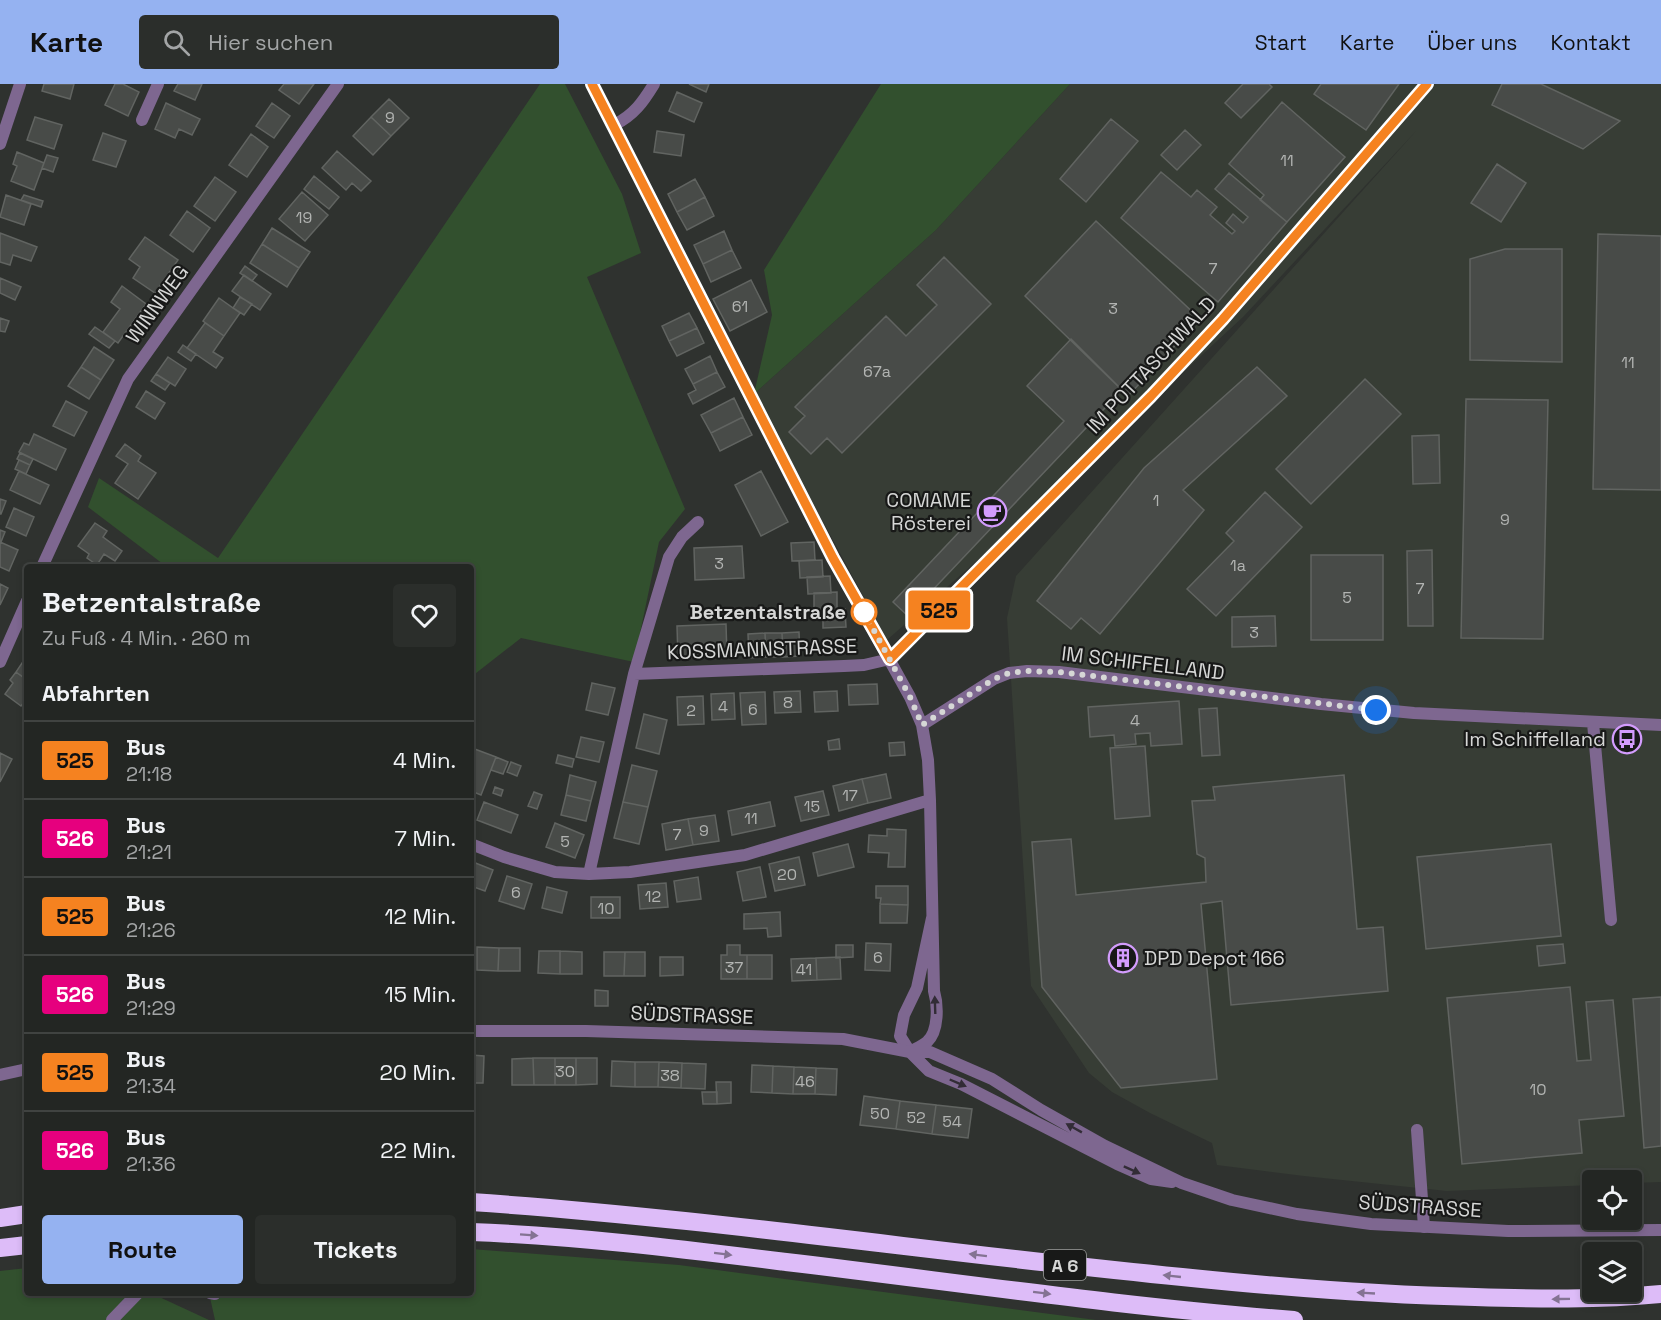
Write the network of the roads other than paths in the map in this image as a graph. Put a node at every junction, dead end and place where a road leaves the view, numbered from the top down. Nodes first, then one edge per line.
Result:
1 (20, 84) edge
2 (158, 84) edge
3 (338, 84) edge
4 (592, 84) edge
5 (654, 84) edge
6 (1427, 84) edge
7 (142, 120) dead end
8 (614, 125) junction
9 (0, 144) edge
10 (698, 522) dead end
11 (43, 564) edge
12 (24, 608) edge
13 (890, 659) junction
14 (0, 662) edge
15 (634, 674) junction
16 (1593, 723) junction
17 (922, 725) junction
18 (1661, 725) edge
19 (930, 800) junction
20 (474, 845) edge
21 (589, 874) junction
22 (932, 918) junction
23 (1611, 920) dead end
24 (474, 1031) edge
25 (910, 1052) junction
26 (24, 1070) edge
27 (0, 1075) edge
28 (1417, 1130) dead end
29 (1182, 1183) junction
30 (474, 1202) edge
31 (24, 1214) edge
32 (0, 1218) edge
33 (1424, 1227) junction
34 (1661, 1230) edge
35 (474, 1232) edge
36 (24, 1245) edge
37 (0, 1248) edge
38 (1661, 1294) edge
39 (135, 1296) edge
40 (112, 1320) edge
41 (1294, 1320) edge

1 - 9 street
2 - 7 street
3 - 11 street, WINNWEG
4 - 8 street
5 - 8 street
6 - 13 street, IM POTTASCHWALD
8 - 13 street
10 - 15 street
12 - 14 street
13 - 15 street, KOSSMANNSTRASSE
13 - 17 street
15 - 21 street
16 - 17 street, IM SCHIFFELLAND
16 - 18 street, IM SCHIFFELLAND
16 - 23 street
17 - 19 street
19 - 21 street
19 - 22 street
20 - 21 street
22 - 25 street
25 -> 22 street
24 - 25 street, SÜDSTRASSE
29 -> 25 street, SÜDSTRASSE
25 -> 29 street, SÜDSTRASSE
26 - 27 street
28 - 33 street
29 - 33 street, SÜDSTRASSE
38 -> 30 highway, A 6
31 - 32 highway
33 - 34 street, SÜDSTRASSE
35 -> 41 highway, A 6
36 - 37 highway
39 - 40 street

